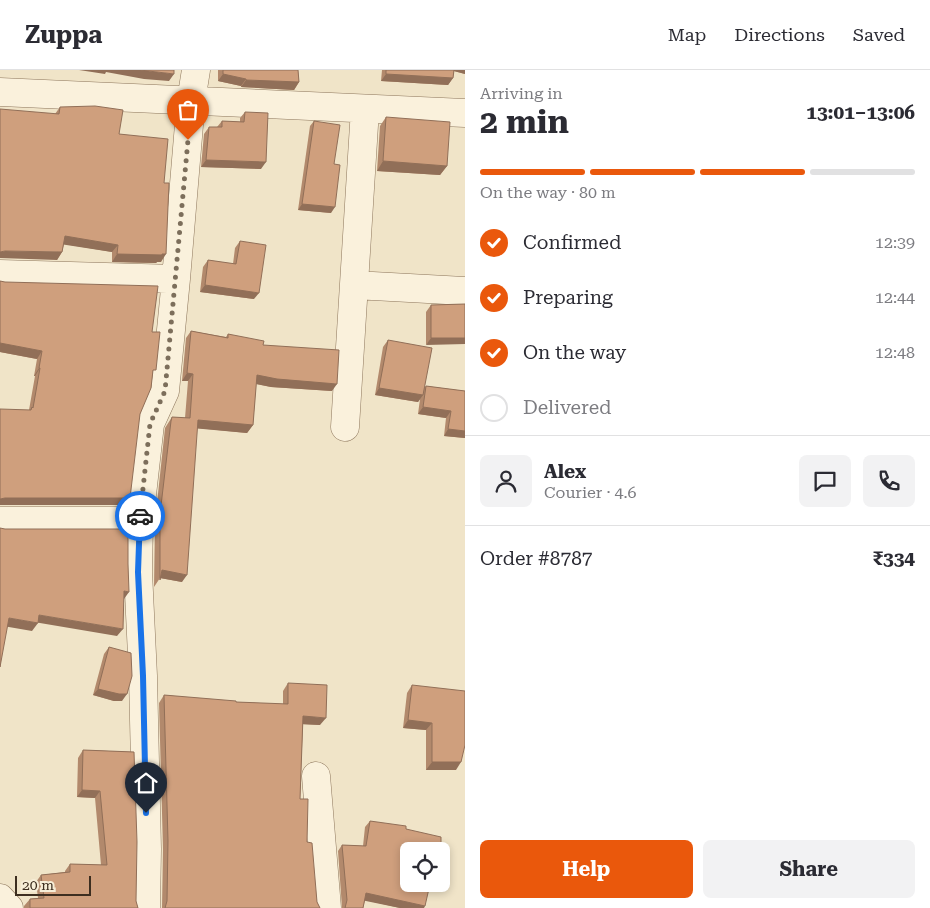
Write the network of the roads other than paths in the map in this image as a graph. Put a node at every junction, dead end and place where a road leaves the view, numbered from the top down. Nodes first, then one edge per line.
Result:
1 (196, 70) edge
2 (0, 92) edge
3 (191, 101) junction
4 (365, 109) junction
5 (465, 113) edge
6 (0, 274) edge
7 (176, 279) junction
8 (354, 285) junction
9 (465, 291) edge
10 (345, 427) dead end
11 (0, 521) edge
12 (139, 521) junction
13 (316, 776) dead end
14 (0, 898) edge
15 (9, 908) edge
16 (146, 908) edge
17 (328, 908) edge

1 - 3 street
2 - 3 street
3 - 4 street
3 - 7 street
4 - 5 street
4 - 8 street
6 - 7 street
7 - 12 street
8 - 9 street
8 - 10 street
11 - 12 street
12 - 16 street
13 - 17 street
14 - 15 street

